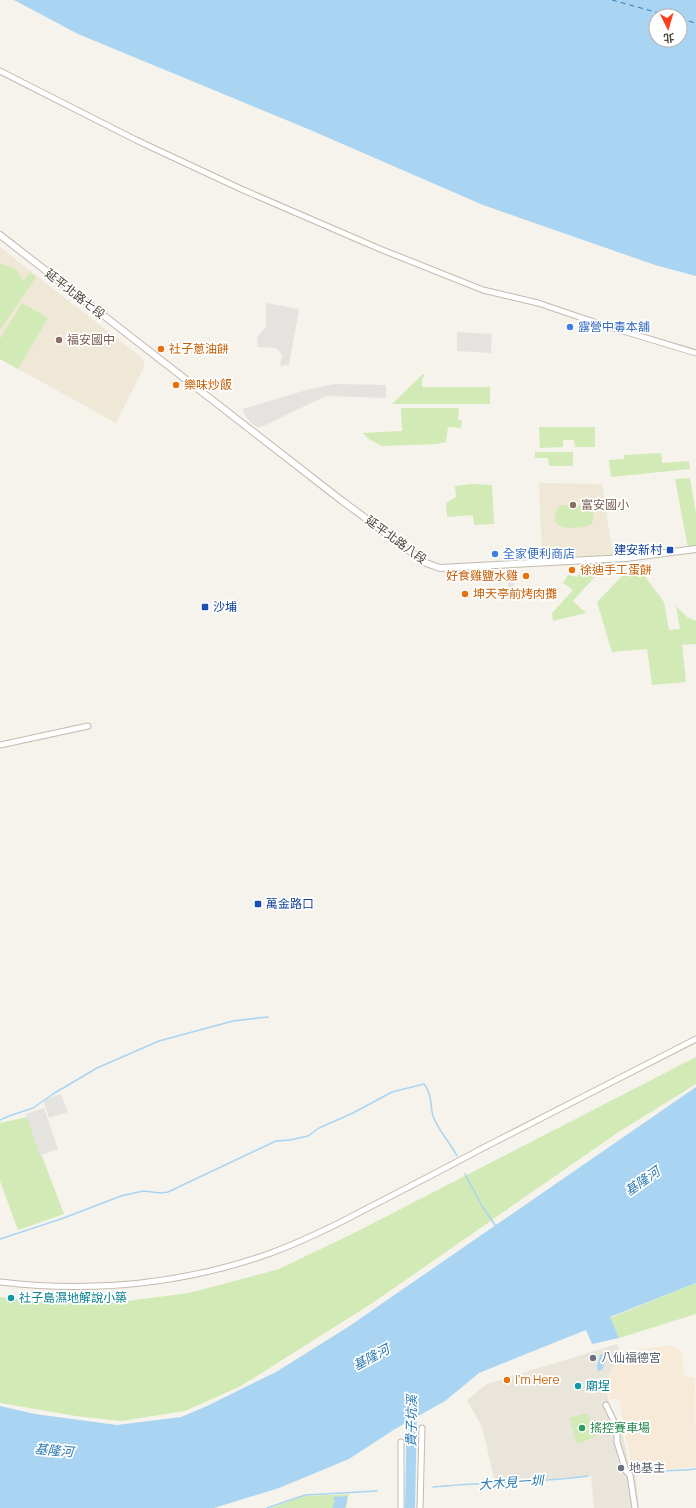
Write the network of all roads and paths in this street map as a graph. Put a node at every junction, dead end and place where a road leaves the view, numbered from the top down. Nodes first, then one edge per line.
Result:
1 (0, 71) edge
2 (0, 235) edge
3 (151, 353) joint
4 (696, 353) edge
5 (696, 549) edge
6 (88, 726) dead end
7 (0, 745) edge
8 (696, 1039) edge
9 (0, 1282) edge
10 (606, 1405) dead end
11 (422, 1428) dead end
12 (401, 1442) dead end
13 (401, 1508) edge
14 (420, 1508) edge
15 (635, 1508) edge

1 - 4 street
2 - 3 street, 延平北路七段
3 - 5 street, 延平北路八段
6 - 7 street
8 - 9 street
10 - 15 street
11 - 14 street
12 - 13 street

